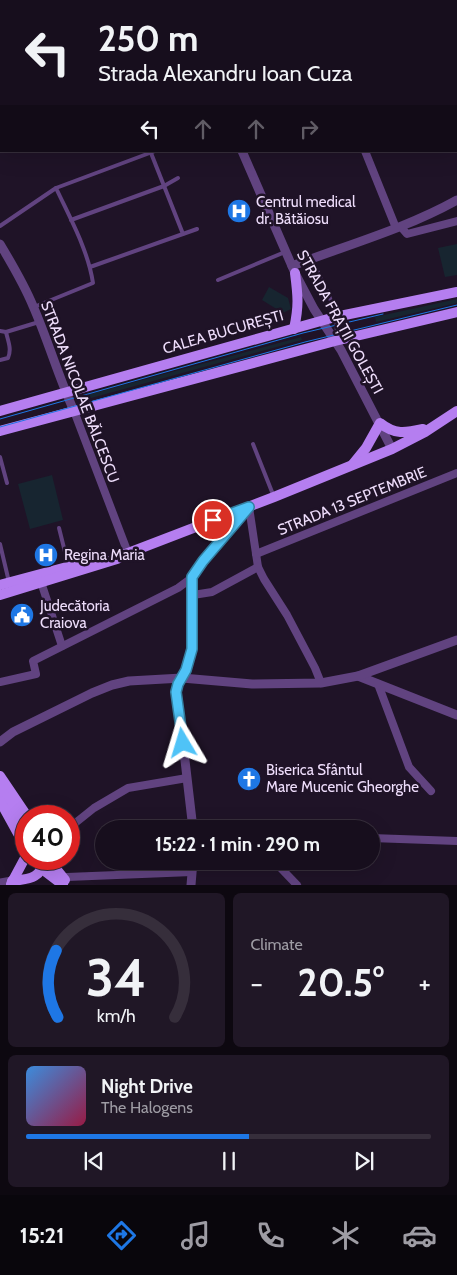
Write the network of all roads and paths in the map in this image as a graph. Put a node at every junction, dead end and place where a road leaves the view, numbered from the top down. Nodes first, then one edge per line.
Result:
1 (153, 152) edge
2 (242, 152) edge
3 (365, 152) edge
4 (178, 178) dead end
5 (164, 186) junction
6 (56, 188) junction
7 (457, 200) edge
8 (71, 220) junction
9 (457, 221) edge
10 (0, 226) edge
11 (197, 228) dead end
12 (398, 228) junction
13 (183, 234) junction
14 (0, 244) edge
15 (285, 252) junction
16 (311, 259) junction
17 (90, 267) junction
18 (293, 270) junction
19 (218, 280) dead end
20 (457, 292) edge
21 (34, 307) junction
22 (457, 312) edge
23 (335, 317) junction
24 (322, 320) junction
25 (39, 322) junction
26 (294, 328) junction
27 (0, 331) edge
28 (6, 332) junction
29 (335, 341) junction
30 (0, 360) edge
31 (66, 393) junction
32 (0, 411) edge
33 (74, 411) junction
34 (457, 411) edge
35 (380, 423) junction
36 (432, 427) junction
37 (0, 431) edge
38 (253, 444) dead end
39 (392, 449) junction
40 (0, 457) edge
41 (352, 465) junction
42 (457, 473) edge
43 (7, 483) dead end
44 (274, 497) junction
45 (249, 507) junction
46 (59, 528) dead end
47 (0, 544) edge
48 (126, 554) junction
49 (256, 554) junction
50 (258, 567) junction
51 (69, 570) junction
52 (192, 577) junction
53 (40, 579) junction
54 (7, 586) edge
55 (0, 595) edge
56 (193, 595) junction
57 (457, 640) edge
58 (62, 646) junction
59 (358, 676) junction
60 (182, 678) junction
61 (0, 682) edge
62 (321, 683) junction
63 (378, 684) junction
64 (457, 715) edge
65 (14, 732) junction
66 (0, 736) edge
67 (0, 742) edge
68 (0, 770) edge
69 (0, 776) edge
70 (187, 778) junction
71 (4, 787) edge
72 (431, 792) dead end
73 (0, 801) edge
74 (19, 805) edge
75 (15, 808) edge
76 (80, 820) edge
77 (192, 820) edge
78 (15, 828) edge
79 (380, 838) edge
80 (457, 841) edge
81 (18, 870) edge
82 (40, 870) edge
83 (51, 870) edge
84 (57, 870) edge
85 (61, 870) edge
86 (283, 870) edge
87 (192, 872) joint
88 (0, 883) edge
89 (11, 883) edge
90 (67, 883) edge
91 (191, 885) edge
92 (297, 885) edge

1 - 5 lane
1 - 6 lane
2 - 15 street, STRADA FRAȚII GOLEȘTI
3 - 12 street
4 - 5 lane
5 - 8 lane
5 - 13 lane
6 - 8 lane
6 - 10 lane
7 - 12 street
8 - 17 lane
9 - 12 street
11 - 13 lane
12 - 16 street
13 - 17 lane
14 - 21 street, STRADA NICOLAE BĂLCESCU
15 - 18 street, STRADA FRAȚII GOLEȘTI
15 - 19 lane
16 - 18 street
16 - 23 lane
17 - 21 lane
18 - 24 street, STRADA FRAȚII GOLEȘTI
18 - 26 main road
20 - 23 main road, CALEA BUCUREȘTI
21 - 25 street, STRADA NICOLAE BĂLCESCU
22 - 29 main road
23 - 24 main road, CALEA BUCUREȘTI
23 - 29 lane
24 - 26 main road, CALEA BUCUREȘTI
24 - 29 street, STRADA FRAȚII GOLEȘTI
25 - 28 lane
25 - 31 street, STRADA NICOLAE BĂLCESCU
26 - 31 main road, CALEA BUCUREȘTI
27 - 28 lane
28 - 30 lane
29 - 33 main road
29 - 35 street, STRADA FRAȚII GOLEȘTI
31 - 32 main road, CALEA BUCUREȘTI
31 - 33 street, STRADA NICOLAE BĂLCESCU
33 - 37 main road
33 - 48 street, STRADA NICOLAE BĂLCESCU
34 - 36 main road
35 - 36 main road
35 - 39 street, STRADA FRAȚII GOLEȘTI
35 - 41 main road
36 - 39 main road
38 - 44 lane
39 - 41 main road
40 - 43 lane
41 - 44 main road
42 - 49 street, STRADA 13 SEPTEMBRIE
44 - 45 main road
45 - 48 main road
45 - 49 street
45 - 52 street
46 - 51 lane
47 - 54 lane
48 - 51 main road
49 - 50 street
50 - 56 street
50 - 62 street
51 - 53 main road
52 - 56 street
52 - 58 street
53 - 54 main road
53 - 58 street
54 - 55 main road
56 - 60 street
57 - 59 street
58 - 61 street
59 - 62 street
59 - 63 street
60 - 62 street
60 - 65 street
60 - 70 street
63 - 64 street
63 - 72 street
65 - 66 street
65 - 67 street
68 - 71 street
69 - 71 main road
70 - 76 street
70 - 77 street
71 - 74 main road
71 - 75 main road
73 - 78 main road
79 - 80 street
81 - 89 main road
82 - 89 main road
83 - 90 main road
84 - 90 main road
85 - 90 main road
86 - 92 street
87 - 90 street
87 - 91 street
88 - 89 street

